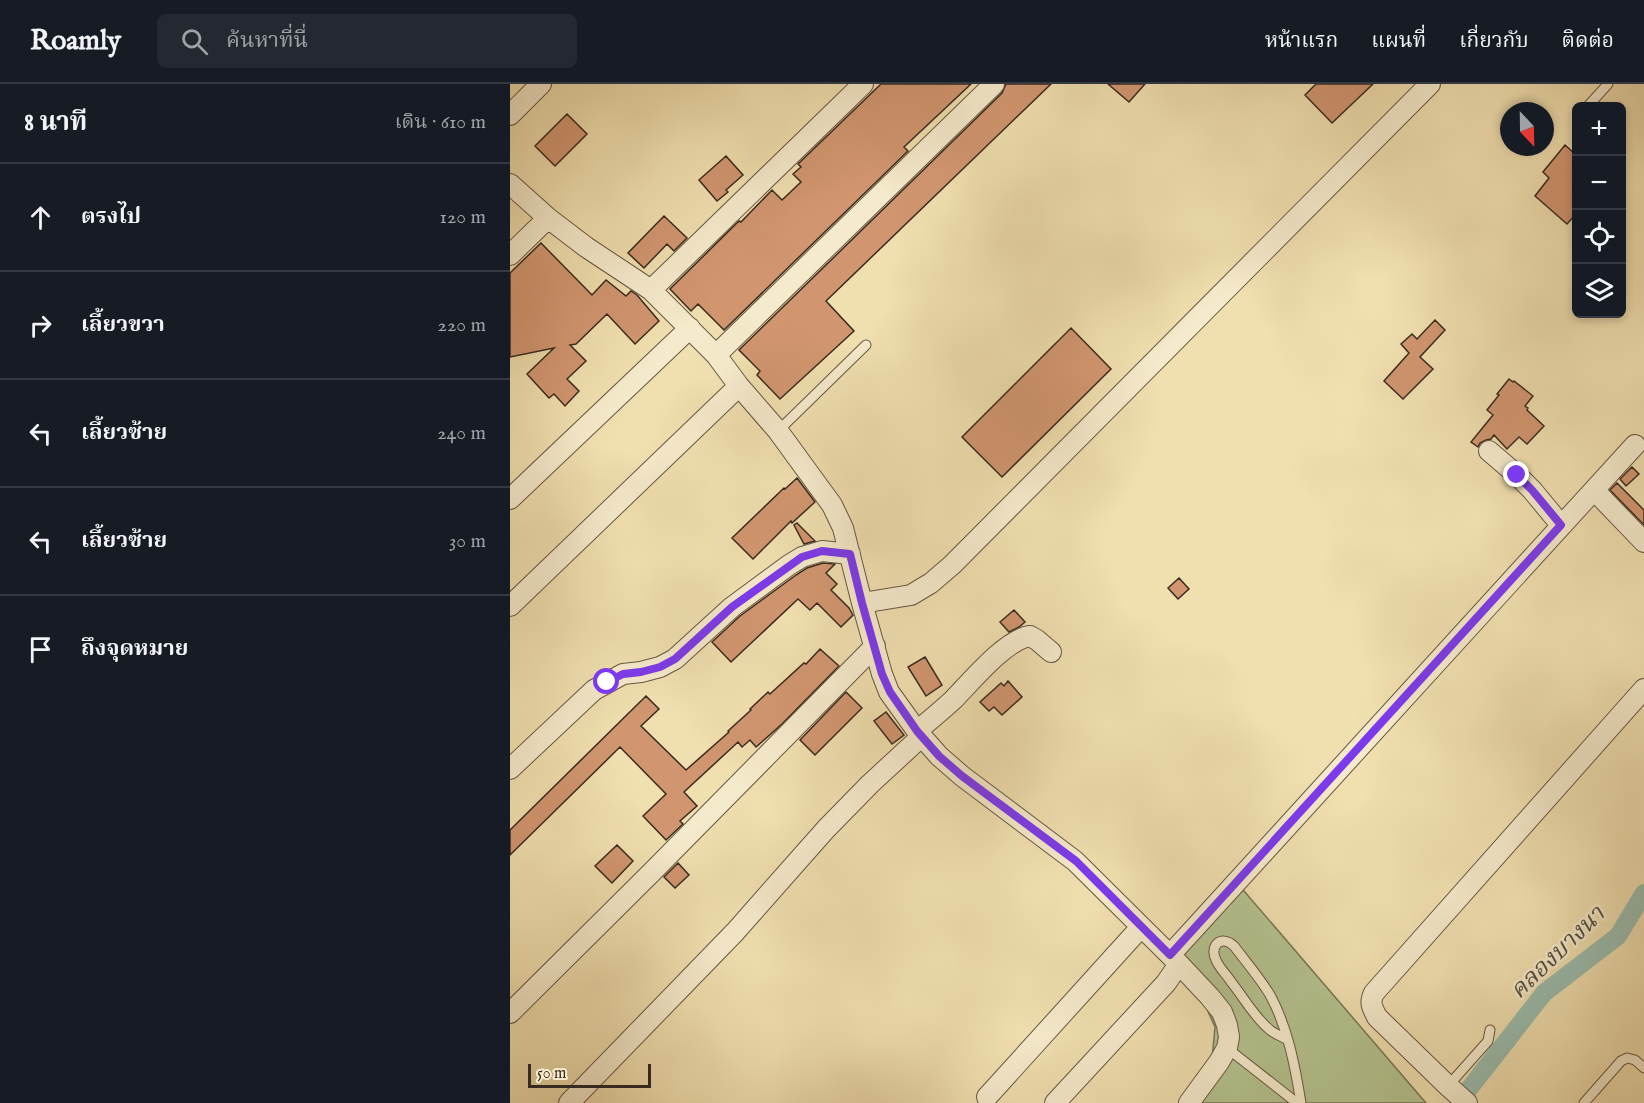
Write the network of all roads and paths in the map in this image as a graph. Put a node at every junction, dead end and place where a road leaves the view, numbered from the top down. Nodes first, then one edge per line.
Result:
1 (541, 84) edge
2 (863, 84) edge
3 (994, 84) edge
4 (1430, 84) edge
5 (1608, 84) edge
6 (1592, 102) edge
7 (510, 115) edge
8 (510, 184) edge
9 (548, 218) junction
10 (510, 255) edge
11 (651, 290) junction
12 (690, 328) junction
13 (866, 345) dead end
14 (716, 355) junction
15 (740, 386) junction
16 (778, 431) junction
17 (1635, 445) dead end
18 (1489, 451) dead end
19 (1594, 490) junction
20 (510, 499) edge
21 (1561, 525) junction
22 (1644, 542) edge
23 (850, 554) junction
24 (862, 603) junction
25 (510, 606) edge
26 (875, 646) junction
27 (1051, 652) dead end
28 (1644, 689) edge
29 (920, 734) junction
30 (510, 770) edge
31 (1141, 927) junction
32 (1175, 960) junction
33 (510, 1013) edge
34 (1490, 1030) dead end
35 (1286, 1039) junction
36 (1227, 1048) junction
37 (1644, 1068) edge
38 (1457, 1094) edge
39 (987, 1097) dead end
40 (569, 1103) edge
41 (1055, 1103) edge
42 (1189, 1103) edge
43 (1299, 1103) edge
44 (1584, 1103) edge

1 - 7 street
2 - 11 street
3 - 14 street
4 - 24 street
5 - 6 lane
8 - 9 street
9 - 10 street
9 - 11 street
11 - 12 street
12 - 14 street
12 - 20 street
13 - 16 lane
14 - 15 street
15 - 16 street
15 - 25 street
16 - 23 street
17 - 19 street
18 - 21 street
19 - 21 street
19 - 22 street
21 - 32 street
23 - 24 street
23 - 30 street
24 - 26 street
26 - 29 street
26 - 33 street
27 - 29 street
28 - 38 street
29 - 31 street
29 - 40 street
31 - 32 street
31 - 39 street
32 - 36 street
32 - 41 street
34 - 38 lane
35 - 35 lane
35 - 43 lane
36 - 42 street
36 - 43 lane
37 - 44 lane

